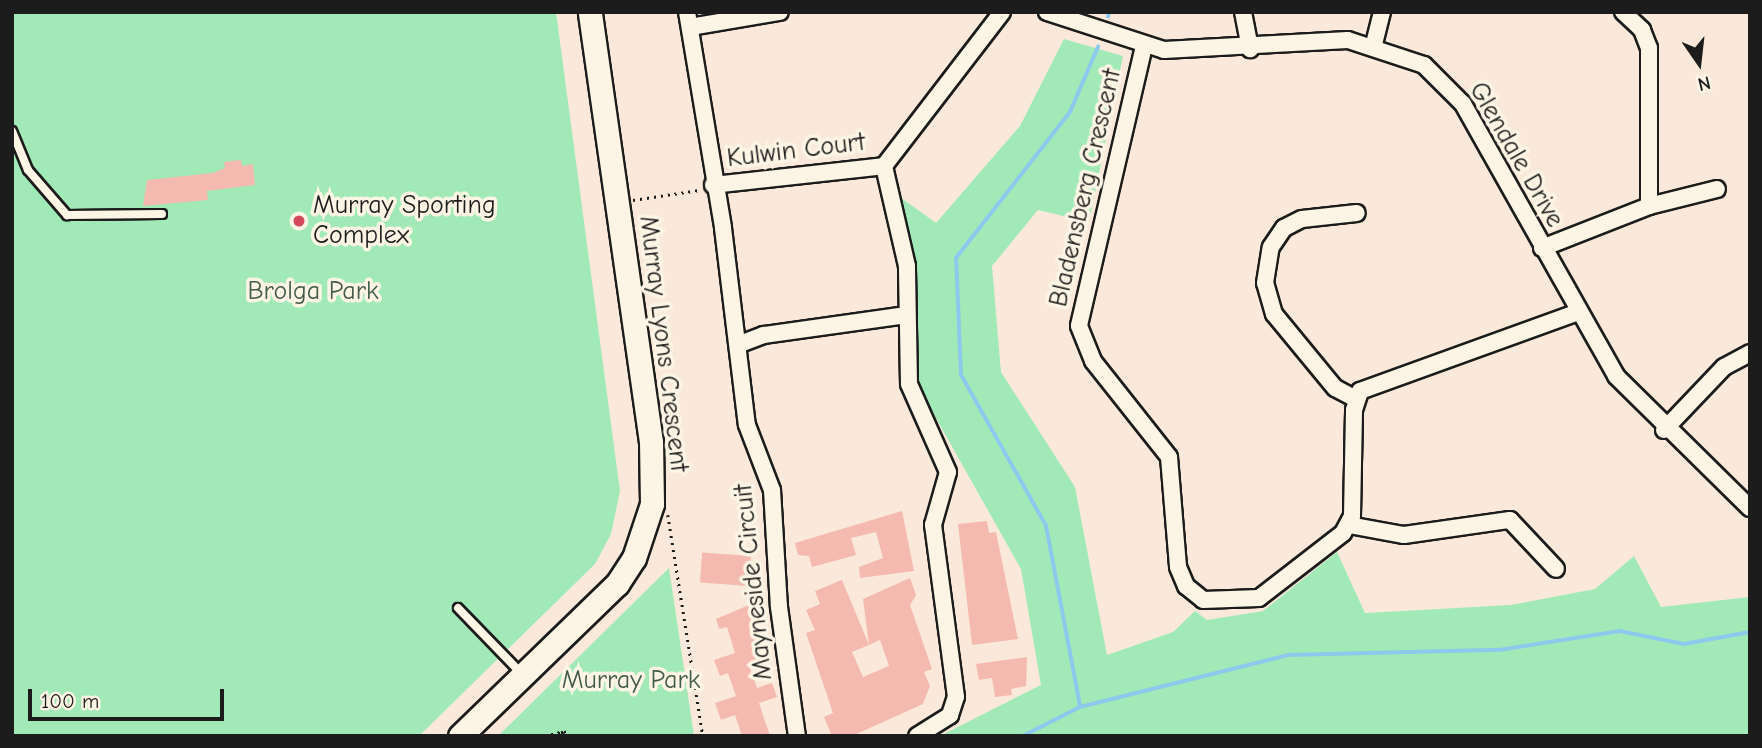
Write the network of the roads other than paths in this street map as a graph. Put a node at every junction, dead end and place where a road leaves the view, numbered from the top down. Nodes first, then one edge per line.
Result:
1 (590, 12) edge
2 (780, 12) edge
3 (1002, 12) edge
4 (1243, 12) edge
5 (1382, 12) edge
6 (1623, 12) edge
7 (1054, 14) edge
8 (688, 20) edge
9 (1374, 44) junction
10 (1144, 46) junction
11 (1250, 49) junction
12 (12, 131) edge
13 (884, 166) junction
14 (713, 186) junction
15 (1717, 190) dead end
16 (1649, 206) junction
17 (1357, 213) dead end
18 (162, 214) dead end
19 (1542, 248) junction
20 (1576, 313) junction
21 (906, 315) junction
22 (740, 344) junction
23 (1750, 352) edge
24 (1354, 398) junction
25 (1664, 430) junction
26 (1750, 509) edge
27 (1349, 525) junction
28 (1556, 569) dead end
29 (458, 608) dead end
30 (523, 675) junction
31 (460, 736) edge
32 (797, 736) edge
33 (917, 736) edge

1 - 30 street, Murray Lyons Crescent
2 - 8 street
3 - 13 street
4 - 11 street
5 - 9 street
6 - 16 street
7 - 10 street, Glendale Drive
8 - 14 street, Mayneside Circuit
9 - 11 street, Glendale Drive
9 - 19 street, Glendale Drive
10 - 11 street, Glendale Drive
10 - 27 street, Bladensberg Crescent
12 - 18 lane
13 - 14 street, Kulwin Court
13 - 21 street
14 - 22 street, Mayneside Circuit
15 - 16 street
16 - 19 street
17 - 24 street
19 - 20 street, Glendale Drive
20 - 24 street
20 - 25 street, Glendale Drive
21 - 22 street
21 - 33 street
22 - 32 street, Mayneside Circuit
23 - 25 street
24 - 27 street
25 - 26 street, Glendale Drive
27 - 28 street
29 - 30 lane
30 - 31 street, Murray Lyons Crescent

